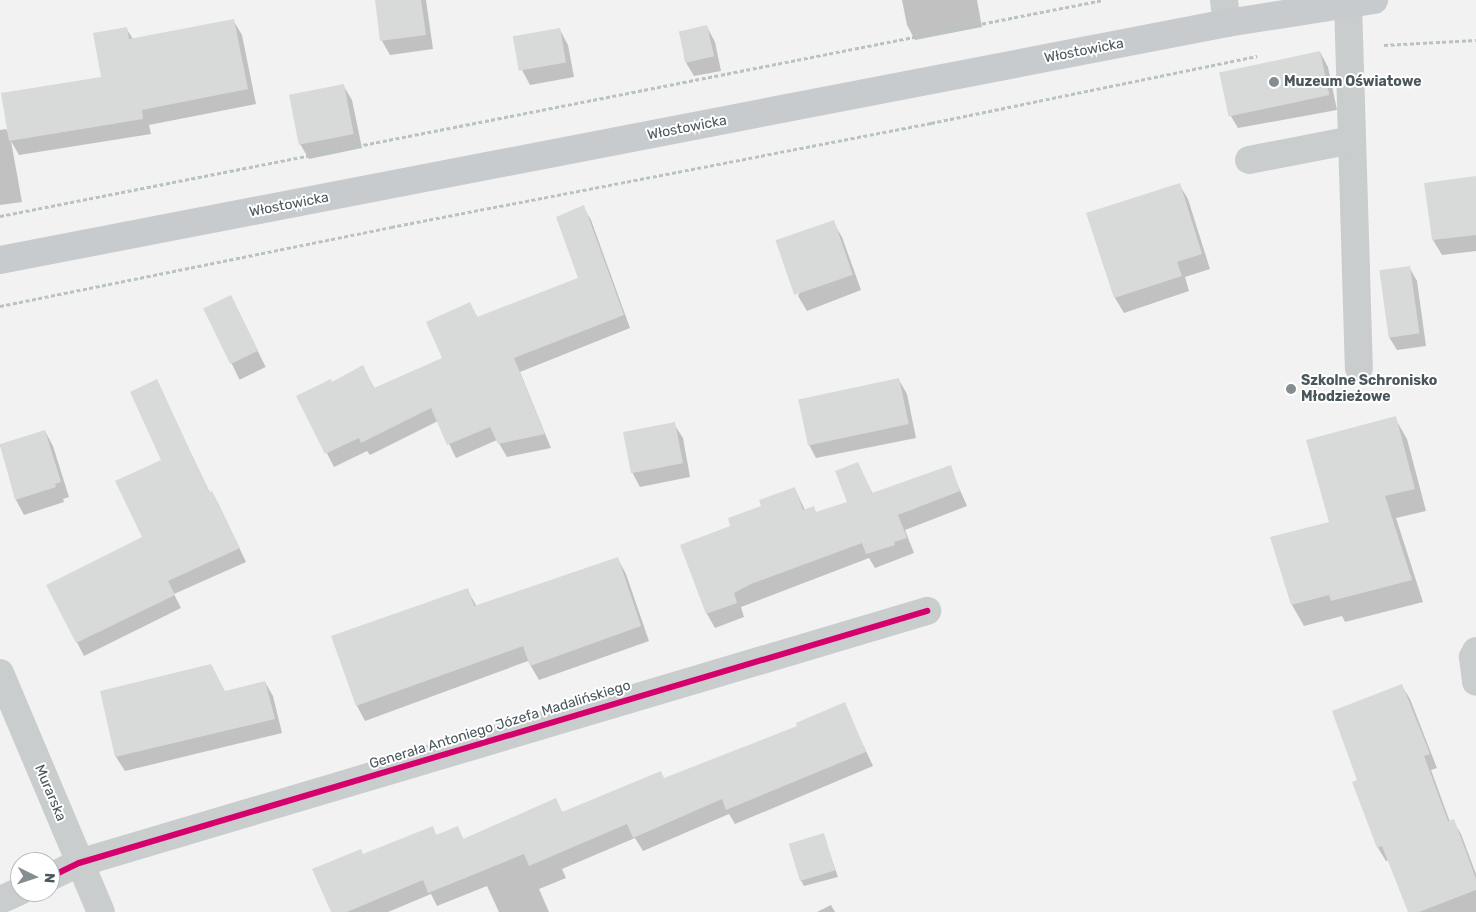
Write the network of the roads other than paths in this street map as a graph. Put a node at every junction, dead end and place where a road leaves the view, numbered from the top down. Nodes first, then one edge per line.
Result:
1 (1361, 1) edge
2 (1226, 12) edge
3 (1352, 140) junction
4 (1249, 160) dead end
5 (0, 260) edge
6 (1359, 368) dead end
7 (927, 611) dead end
8 (1476, 651) edge
9 (0, 673) edge
10 (1476, 682) edge
11 (80, 863) junction
12 (60, 872) edge
13 (101, 912) edge

1 - 2 main road, Włostowicka
1 - 3 street
2 - 5 main road, Włostowicka
3 - 4 street
3 - 6 street
7 - 11 street, Generała Antoniego Józefa Madalińskiego
8 - 10 street
9 - 11 street, Murarska
11 - 12 street, Generała Antoniego Józefa Madalińskiego
11 - 13 street, Murarska

